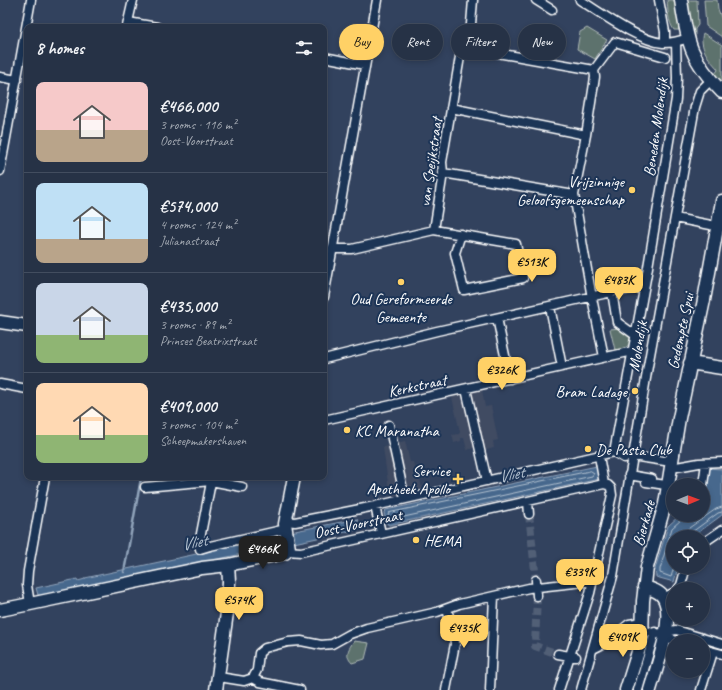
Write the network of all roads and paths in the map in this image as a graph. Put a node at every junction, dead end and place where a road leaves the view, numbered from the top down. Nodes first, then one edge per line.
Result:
1 (29, 0) edge
2 (132, 0) edge
3 (377, 0) edge
4 (473, 0) edge
5 (536, 0) edge
6 (580, 0) edge
7 (659, 0) edge
8 (681, 0) edge
9 (552, 10) dead end
10 (25, 24) edge
11 (128, 24) edge
12 (472, 24) edge
13 (24, 33) edge
14 (688, 38) junction
15 (676, 42) junction
16 (665, 43) junction
17 (510, 55) edge
18 (665, 57) dead end
19 (327, 58) edge
20 (459, 60) edge
21 (365, 65) junction
22 (594, 70) junction
23 (0, 77) edge
24 (17, 80) junction
25 (708, 83) junction
26 (722, 92) edge
27 (451, 108) junction
28 (586, 135) junction
29 (2, 152) edge
30 (0, 171) edge
31 (443, 173) junction
32 (574, 195) junction
33 (722, 201) edge
34 (675, 218) junction
35 (720, 226) edge
36 (434, 230) junction
37 (461, 234) junction
38 (332, 249) junction
39 (327, 278) edge
40 (643, 288) junction
41 (612, 292) junction
42 (592, 298) junction
43 (550, 307) junction
44 (497, 318) junction
45 (0, 322) edge
46 (24, 326) edge
47 (635, 335) junction
48 (633, 351) junction
49 (604, 357) junction
50 (327, 358) edge
51 (561, 362) dead end
52 (690, 363) junction
53 (722, 368) edge
54 (510, 379) junction
55 (0, 384) edge
56 (24, 388) edge
57 (466, 389) junction
58 (327, 419) edge
59 (389, 425) dead end
60 (614, 452) junction
61 (631, 452) junction
62 (599, 456) junction
63 (722, 462) edge
64 (672, 463) junction
65 (706, 463) junction
66 (629, 475) junction
67 (704, 478) edge
68 (44, 480) edge
69 (204, 480) edge
70 (212, 480) edge
71 (216, 480) edge
72 (294, 480) edge
73 (486, 481) junction
74 (664, 483) edge
75 (604, 484) junction
76 (145, 487) dead end
77 (242, 487) dead end
78 (612, 495) junction
79 (626, 497) junction
80 (405, 499) junction
81 (528, 502) junction
82 (375, 506) junction
83 (529, 514) tunnel mouth
84 (286, 528) junction
85 (722, 530) edge
86 (381, 533) junction
87 (710, 538) edge
88 (288, 549) junction
89 (228, 565) junction
90 (593, 581) junction
91 (537, 583) junction
92 (644, 587) junction
93 (666, 595) edge
94 (494, 596) junction
95 (537, 596) tunnel mouth
96 (30, 604) junction
97 (666, 608) edge
98 (447, 609) junction
99 (0, 610) edge
100 (642, 626) junction
101 (658, 633) junction
102 (666, 637) edge
103 (722, 644) edge
104 (593, 649) junction
105 (710, 651) edge
106 (713, 652) junction
107 (558, 654) tunnel mouth
108 (722, 654) edge
109 (573, 657) junction
110 (219, 677) junction
111 (253, 678) junction
112 (216, 690) edge
113 (300, 690) edge
114 (446, 690) edge
115 (490, 690) edge
116 (559, 690) edge
117 (581, 690) edge
118 (626, 690) edge
119 (638, 690) edge
120 (650, 690) edge
121 (701, 690) edge

1 - 10 street
2 - 11 street
3 - 21 street
4 - 12 street
5 - 9 street
6 - 16 street
7 - 16 street
8 - 14 street
13 - 24 street
14 - 15 street
14 - 25 street
15 - 16 street
15 - 40 street, Beneden Molendijk
17 - 22 street
18 - 22 street
19 - 21 street
20 - 27 street, van Speijkstraat
21 - 38 street
22 - 28 street
23 - 24 street
24 - 29 street
25 - 26 street
25 - 34 street, Molendijk
27 - 28 street
27 - 31 street, van Speijkstraat
28 - 32 street
29 - 30 street
31 - 32 street
31 - 36 street, van Speijkstraat
32 - 42 street
33 - 35 street, Gedempte Spui
34 - 35 street
34 - 61 street, Molendijk
35 - 52 street, Gedempte Spui
36 - 37 street
36 - 38 street, van Speijkstraat
37 - 37 street
38 - 39 street
40 - 41 street
40 - 47 street, Beneden Molendijk
41 - 42 street
41 - 47 street
42 - 43 street
42 - 49 street
43 - 44 street
43 - 51 street
44 - 50 street
44 - 54 street
45 - 46 street
47 - 48 street, Beneden Molendijk
48 - 49 street, Kerkstraat
48 - 60 street, Beneden Molendijk
49 - 54 street, Kerkstraat
52 - 53 street
52 - 64 street, Gedempte Spui
54 - 57 street, Kerkstraat
55 - 56 street
57 - 58 street, Kerkstraat
57 - 73 street
59 - 80 street
60 - 61 street
60 - 62 street
61 - 64 street
61 - 66 street, Molendijk
62 - 73 street
62 - 75 street
63 - 65 street
64 - 65 street
64 - 74 street, Bierkade
65 - 67 street
66 - 74 street
66 - 79 street, Molendijk
68 - 96 street
69 - 76 street
70 - 84 street
71 - 77 street
72 - 84 street
73 - 80 street
74 - 92 street, Bierkade
75 - 78 street
75 - 81 street, Oost-Voorstraat
78 - 79 street
78 - 90 street
79 - 104 street, Molendijk
80 - 82 street
81 - 83 street
81 - 86 street, Oost-Voorstraat
82 - 84 street
82 - 86 street
84 - 88 street
85 - 87 street
86 - 88 street, Oost-Voorstraat
88 - 89 street, Oost-Voorstraat
89 - 96 street, Oost-Voorstraat
89 - 110 street
90 - 91 street
90 - 109 street
91 - 94 street
91 - 95 street
92 - 93 street
92 - 100 street, Bierkade
94 - 98 street
94 - 115 street
96 - 99 street, Oost-Voorstraat
97 - 101 street
98 - 111 street
98 - 114 street
100 - 101 street
100 - 104 street
100 - 118 street, Bierkade
101 - 102 street
101 - 103 street
101 - 119 street
101 - 120 street
104 - 117 street, Molendijk
105 - 106 street
106 - 108 street
106 - 121 street
107 - 109 street
109 - 116 street
110 - 111 street
110 - 112 street
111 - 113 street

